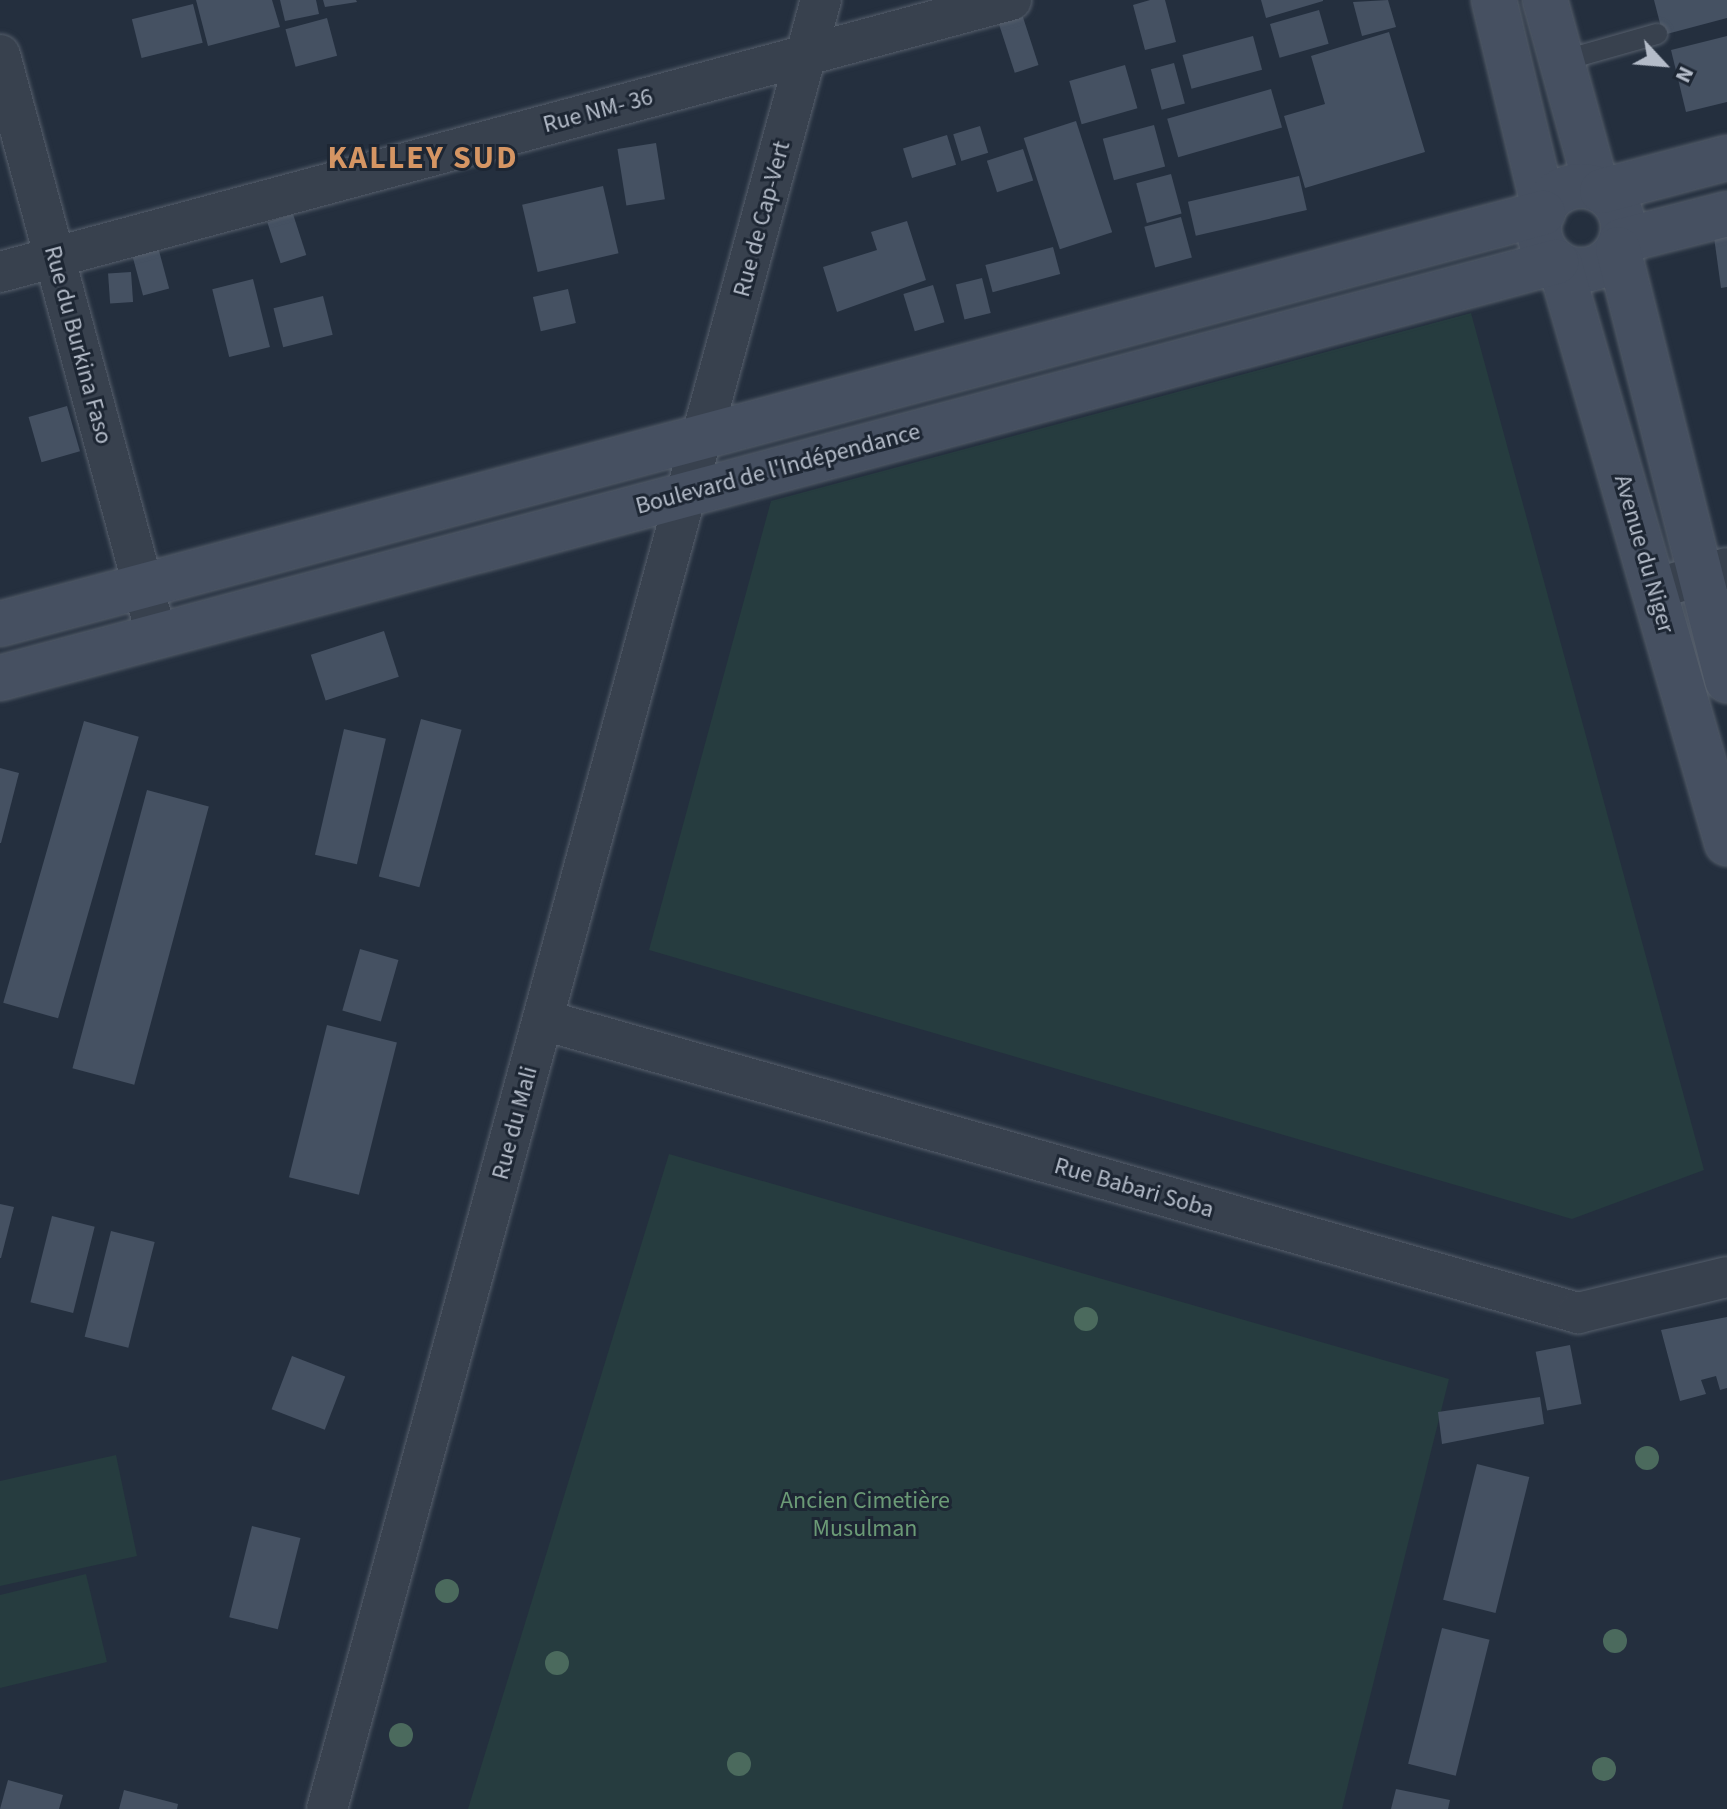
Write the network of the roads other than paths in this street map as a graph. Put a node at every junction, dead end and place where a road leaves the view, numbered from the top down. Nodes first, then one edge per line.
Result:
1 (821, 0) edge
2 (1011, 0) edge
3 (1494, 0) edge
4 (1545, 0) edge
5 (1657, 34) dead end
6 (0, 55) edge
7 (806, 55) junction
8 (1562, 61) junction
9 (1727, 158) edge
10 (1599, 190) junction
11 (1544, 211) junction
12 (1727, 214) edge
13 (1620, 245) junction
14 (54, 258) junction
15 (1558, 264) junction
16 (0, 272) edge
17 (702, 437) junction
18 (686, 494) junction
19 (1713, 572) edge
20 (143, 586) junction
21 (1654, 589) junction
22 (0, 624) edge
23 (156, 634) junction
24 (0, 678) edge
25 (1727, 680) edge
26 (1727, 843) edge
27 (543, 1020) junction
28 (1727, 1277) edge
29 (327, 1809) edge

1 - 7 street, Rue de Cap-Vert
2 - 7 street, Rue NM- 36
3 - 11 main road
4 - 8 main road
5 - 8 lane
6 - 14 street, Rue du Burkina Faso
7 - 14 street, Rue NM- 36
7 - 17 street, Rue de Cap-Vert
8 - 10 main road
9 - 10 main road
10 - 11 main road
10 - 13 main road
11 - 15 main road
11 - 17 main road, Boulevard de l'Indépendance
12 - 13 main road
13 - 15 main road
13 - 19 main road, Avenue du Niger
14 - 16 street, Rue NM- 36
14 - 20 street, Rue du Burkina Faso
15 - 18 main road, Boulevard de l'Indépendance
15 - 21 main road, Avenue du Niger
17 - 18 street, Rue du Mali
17 - 20 main road, Boulevard de l'Indépendance
18 - 23 main road, Boulevard de l'Indépendance
18 - 27 street, Rue du Mali
19 - 21 street
19 - 25 main road, Avenue du Niger
20 - 22 main road, Boulevard de l'Indépendance
20 - 23 street, Rue du Burkina Faso
21 - 26 main road, Avenue du Niger
23 - 24 main road, Boulevard de l'Indépendance
27 - 28 street, Rue Babari Soba
27 - 29 street, Rue du Mali

